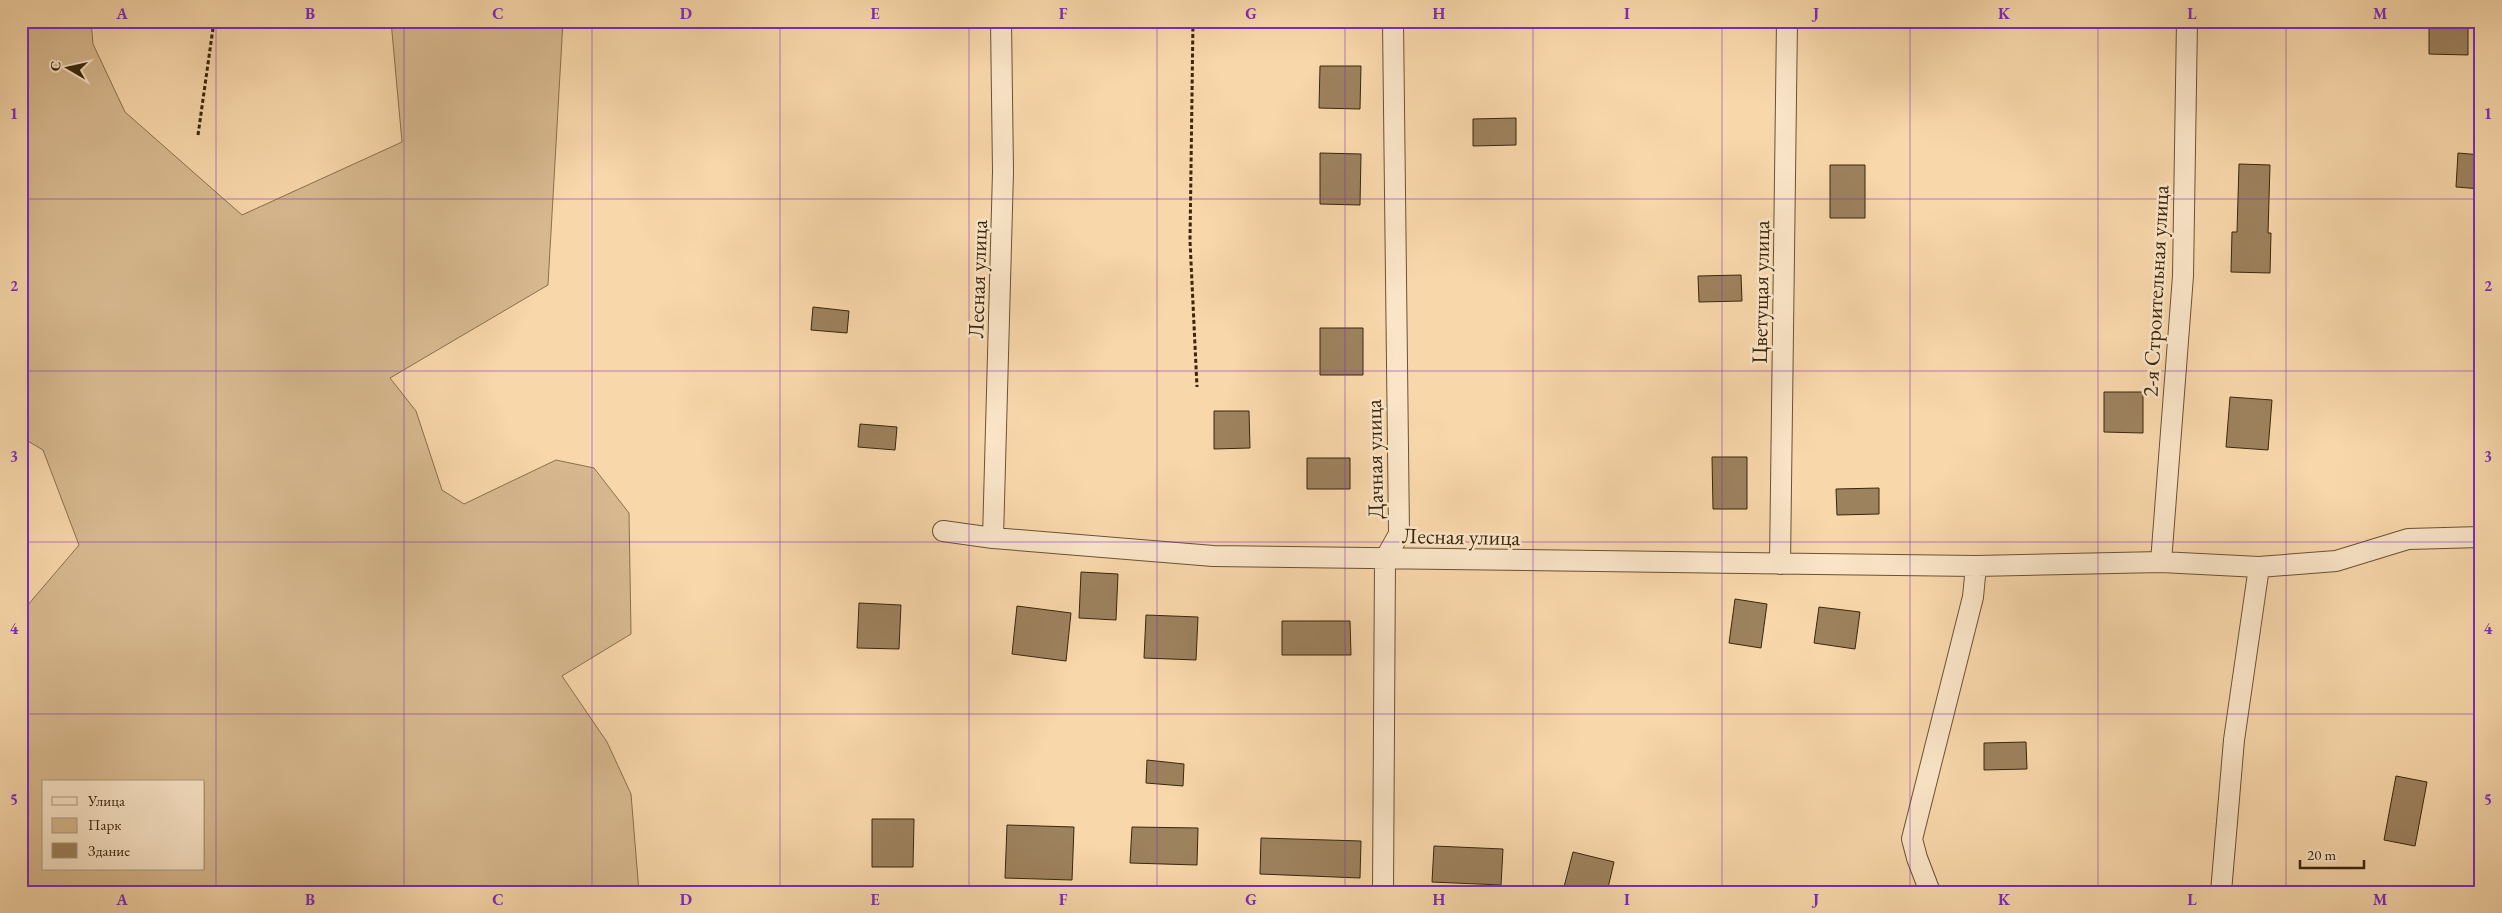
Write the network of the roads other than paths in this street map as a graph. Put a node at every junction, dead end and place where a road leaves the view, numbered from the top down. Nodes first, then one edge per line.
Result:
1 (1001, 21) edge
2 (1393, 21) edge
3 (1787, 21) edge
4 (2187, 21) edge
5 (943, 530) dead end
6 (2481, 537) edge
7 (993, 538) junction
8 (1385, 558) junction
9 (2161, 562) junction
10 (1780, 564) junction
11 (1976, 566) junction
12 (2259, 567) junction
13 (1383, 892) edge
14 (1930, 892) edge
15 (2221, 892) edge

1 - 7 street, Лесная улица
2 - 8 street, Дачная улица
3 - 10 street, Цветущая улица
4 - 9 street, 2-я Строительная улица
5 - 7 street, Лесная улица
6 - 12 street, Лесная улица
7 - 8 street, Лесная улица
8 - 10 street, Лесная улица
8 - 13 street, Дачная улица
9 - 11 street, Лесная улица
9 - 12 street, Лесная улица
10 - 11 street, Лесная улица
11 - 14 street
12 - 15 street

